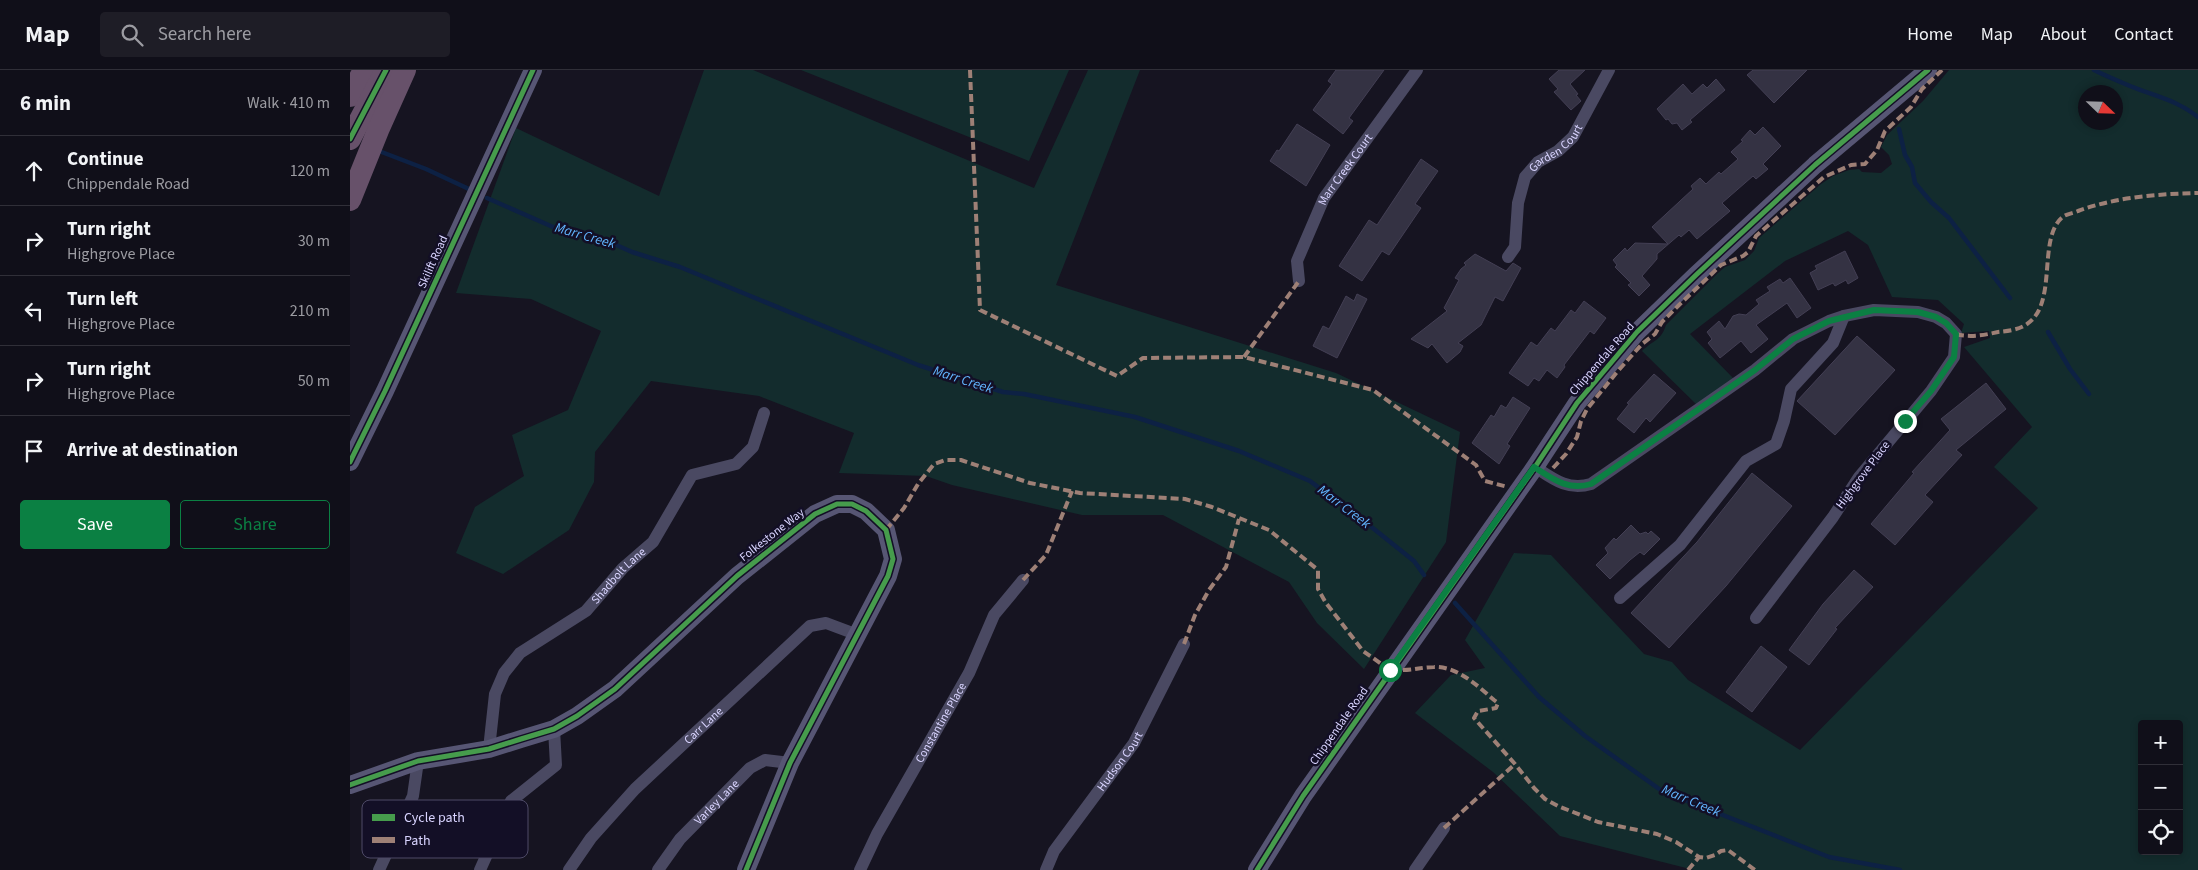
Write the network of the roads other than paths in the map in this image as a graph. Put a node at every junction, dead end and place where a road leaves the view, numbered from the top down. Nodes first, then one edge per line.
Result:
1 (364, 70) edge
2 (386, 70) edge
3 (405, 70) edge
4 (533, 70) edge
5 (1417, 70) edge
6 (1609, 70) edge
7 (1928, 70) edge
8 (350, 96) edge
9 (350, 139) edge
10 (350, 200) edge
11 (1508, 257) dead end
12 (1298, 282) dead end
13 (1844, 316) junction
14 (764, 413) dead end
15 (350, 462) edge
16 (1534, 467) junction
17 (1023, 580) dead end
18 (1620, 598) dead end
19 (1756, 618) dead end
20 (858, 635) junction
21 (1184, 644) dead end
22 (554, 729) junction
23 (489, 749) junction
24 (418, 761) junction
25 (790, 764) junction
26 (350, 785) edge
27 (411, 800) edge
28 (511, 800) edge
29 (1444, 828) dead end
30 (385, 858) edge
31 (485, 858) edge
32 (379, 870) edge
33 (480, 870) edge
34 (569, 870) edge
35 (658, 870) edge
36 (746, 870) edge
37 (860, 870) edge
38 (1046, 870) edge
39 (1257, 870) edge
40 (1415, 870) edge

1 - 8 highway
2 - 9 highway
3 - 10 highway
4 - 15 street, Skilift Road
5 - 12 street, Marr Creek Court
6 - 11 street, Garden Court
7 - 16 street, Chippendale Road
13 - 16 street, Highgrove Place
13 - 18 street
13 - 19 street, Highgrove Place
14 - 23 street, Shadbolt Lane
16 - 39 street, Chippendale Road
17 - 37 street, Constantine Place
20 - 22 street, Folkestone Way
20 - 25 street, Folkestone Way
20 - 34 street, Carr Lane
21 - 38 street, Hudson Court
22 - 23 street, Folkestone Way
22 - 28 street
23 - 24 street, Folkestone Way
24 - 26 street, Folkestone Way
24 - 27 street
25 - 35 street, Varley Lane
25 - 36 street, Folkestone Way
29 - 40 street
30 - 32 street
31 - 33 street

